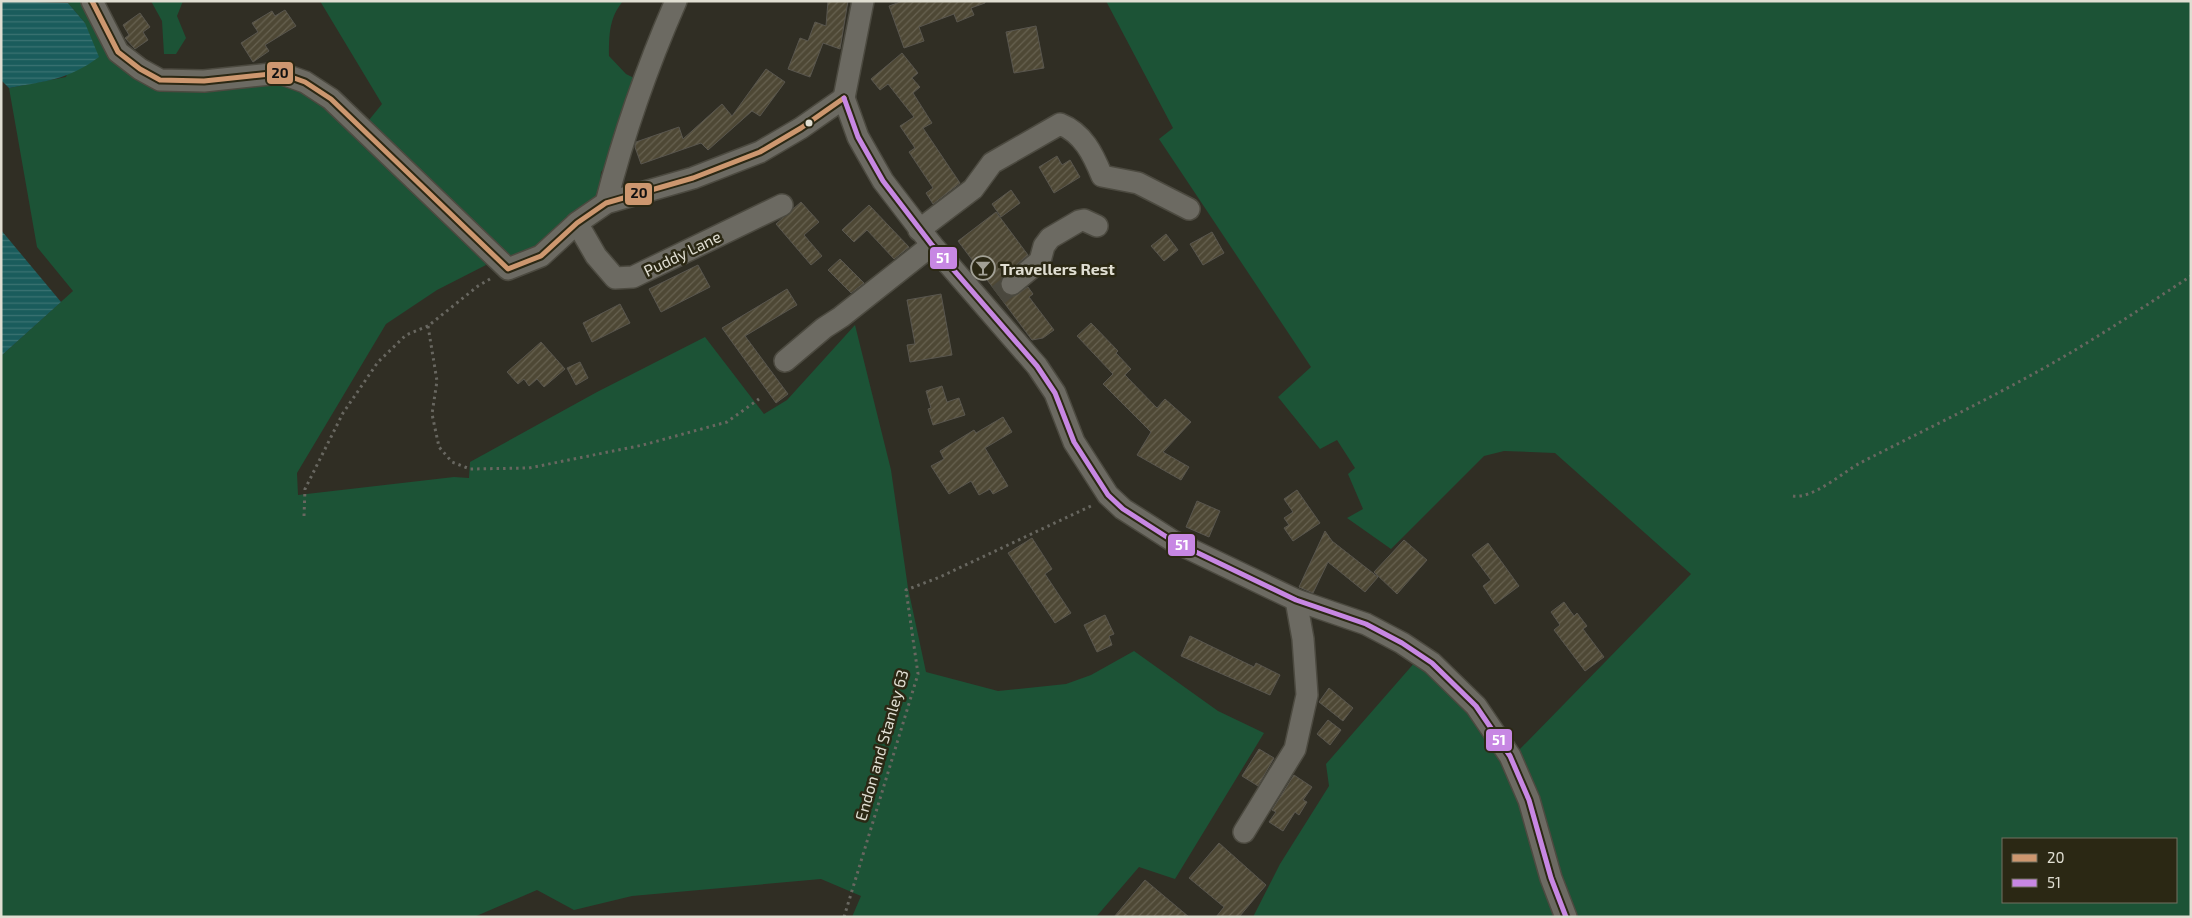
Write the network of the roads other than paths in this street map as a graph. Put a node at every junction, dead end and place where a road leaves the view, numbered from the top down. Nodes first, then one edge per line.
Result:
1 (92, 1) edge
2 (676, 1) edge
3 (863, 1) edge
4 (844, 98) junction
5 (606, 203) junction
6 (782, 205) dead end
7 (1189, 210) dead end
8 (577, 222) junction
9 (1098, 226) dead end
10 (926, 237) junction
11 (998, 295) junction
12 (785, 361) dead end
13 (1296, 600) junction
14 (1244, 832) dead end
15 (1566, 917) edge

1 - 8 street
2 - 5 street
3 - 4 street
4 - 5 street
4 - 10 street
5 - 8 street
6 - 8 street, Puddy Lane
7 - 10 street
9 - 11 street
10 - 11 street
10 - 12 street
11 - 13 street
13 - 14 street
13 - 15 street

